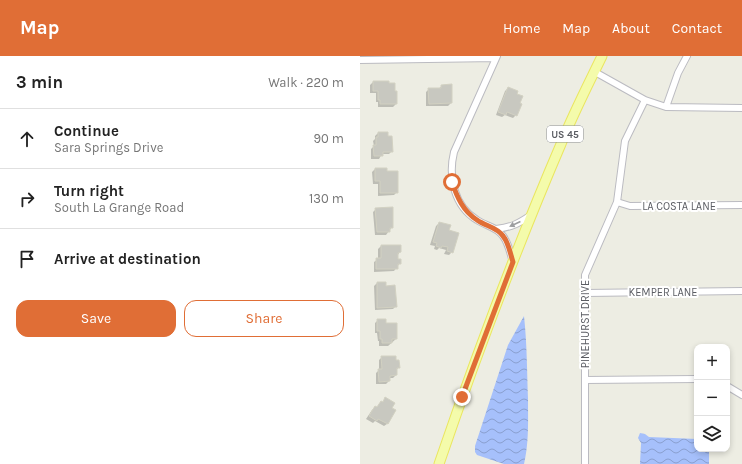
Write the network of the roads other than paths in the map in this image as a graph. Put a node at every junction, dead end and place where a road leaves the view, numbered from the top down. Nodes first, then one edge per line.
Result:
1 (602, 56) edge
2 (687, 56) edge
3 (496, 57) edge
4 (360, 60) edge
5 (595, 72) junction
6 (645, 100) junction
7 (666, 107) junction
8 (742, 108) edge
9 (617, 202) junction
10 (742, 205) edge
11 (532, 214) junction
12 (496, 229) junction
13 (513, 262) junction
14 (742, 291) edge
15 (585, 293) junction
16 (694, 379) edge
17 (585, 380) junction
18 (730, 388) edge
19 (742, 395) edge
20 (439, 464) edge
21 (585, 464) edge

1 - 5 main road, US 45
2 - 7 street
3 - 4 street
3 - 12 street
5 - 6 street
5 - 11 main road, US 45
6 - 7 street
6 - 9 street, PINEHURST DRIVE
7 - 8 street
9 - 10 street, LA COSTA LANE
9 - 15 street, PINEHURST DRIVE
11 -> 12 street
11 - 13 main road, US 45
12 - 13 street
13 - 20 main road, US 45
14 - 15 street, KEMPER LANE
15 - 17 street, PINEHURST DRIVE
16 - 17 street
17 - 21 street, PINEHURST DRIVE
18 - 19 street

